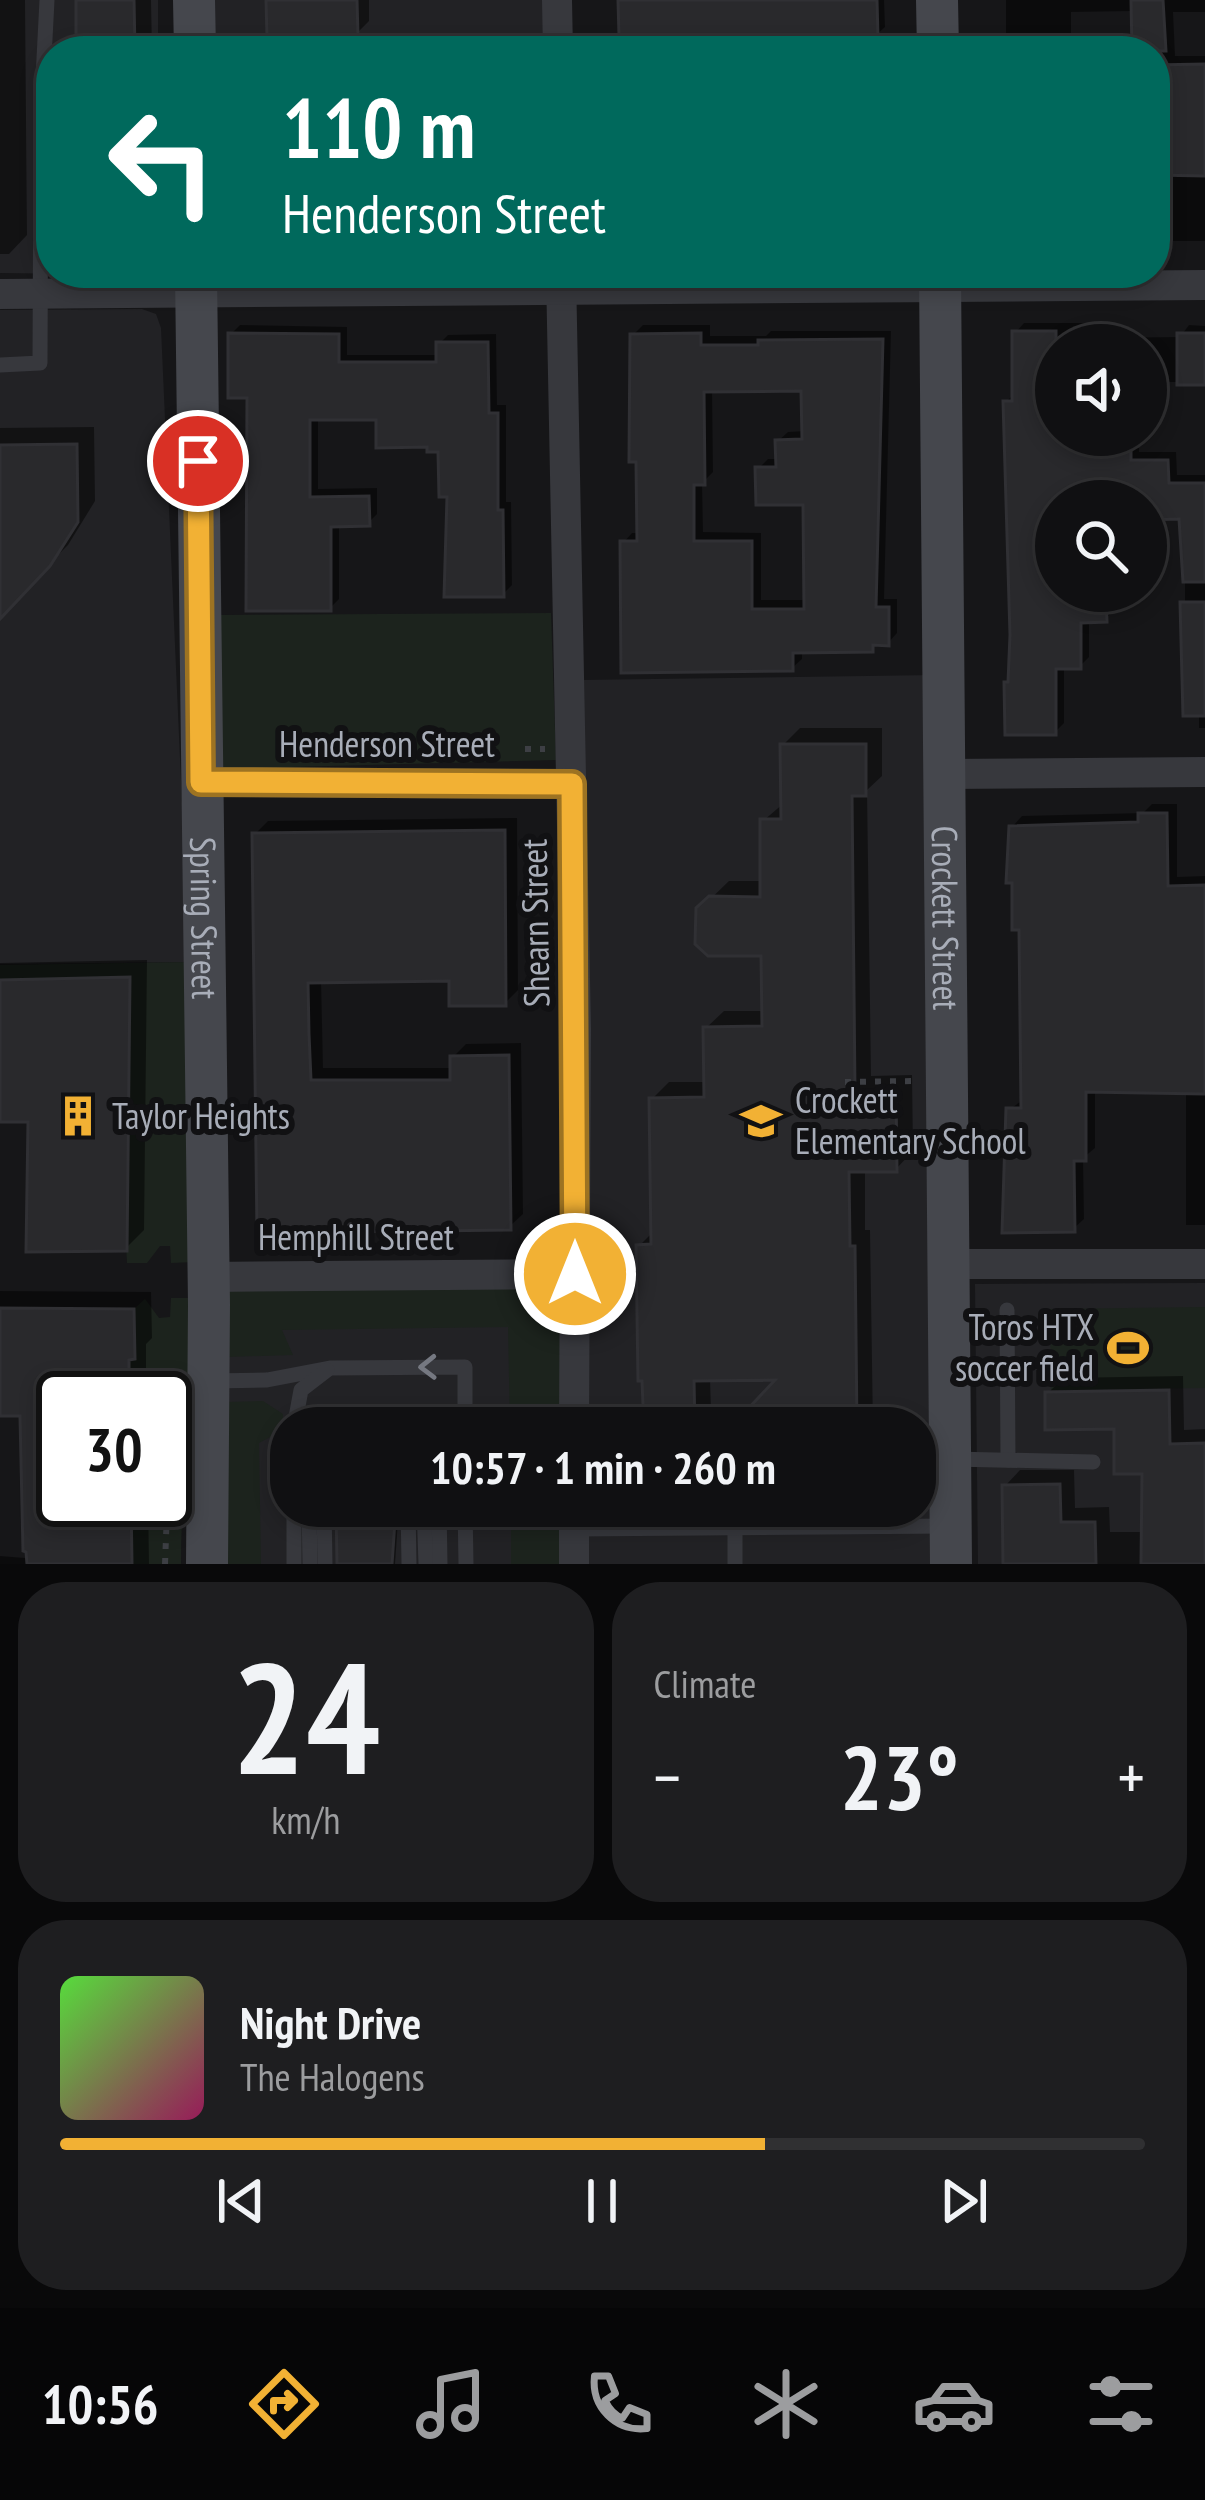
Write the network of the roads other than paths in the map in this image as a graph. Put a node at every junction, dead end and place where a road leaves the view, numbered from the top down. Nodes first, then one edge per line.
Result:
1 (47, 0) edge
2 (194, 0) edge
3 (557, 0) edge
4 (938, 0) edge
5 (45, 36) edge
6 (195, 36) edge
7 (558, 36) edge
8 (938, 36) edge
9 (1170, 284) edge
10 (1205, 285) edge
11 (41, 288) edge
12 (118, 288) edge
13 (196, 288) edge
14 (561, 288) edge
15 (940, 288) edge
16 (41, 293) junction
17 (0, 294) edge
18 (0, 365) edge
19 (1205, 772) edge
20 (944, 774) junction
21 (201, 782) junction
22 (572, 784) junction
23 (949, 1264) junction
24 (1205, 1264) edge
25 (575, 1274) junction
26 (208, 1276) junction
27 (1007, 1310) dead end
28 (330, 1368) junction
29 (267, 1380) junction
30 (209, 1381) junction
31 (293, 1407) edge
32 (298, 1407) edge
33 (465, 1407) edge
34 (574, 1407) edge
35 (950, 1459) junction
36 (1008, 1460) junction
37 (1094, 1462) dead end
38 (294, 1527) edge
39 (309, 1527) edge
40 (324, 1527) edge
41 (408, 1527) edge
42 (425, 1527) edge
43 (440, 1527) edge
44 (466, 1527) edge
45 (574, 1527) edge
46 (735, 1527) joint
47 (951, 1545) edge
48 (207, 1564) edge
49 (294, 1564) edge
50 (310, 1564) edge
51 (325, 1564) edge
52 (409, 1564) edge
53 (426, 1564) edge
54 (440, 1564) edge
55 (466, 1564) edge
56 (574, 1564) edge
57 (735, 1564) edge

1 - 5 lane
2 - 6 street
3 - 7 street
4 - 8 street
9 - 10 street
11 - 16 lane
12 - 16 street
13 - 21 street, Spring Street
14 - 22 street, Shearn Street
15 - 20 street, Crockett Street
16 - 17 street
16 - 18 lane
19 - 20 street
20 - 23 street, Crockett Street
21 - 22 street, Henderson Street
21 - 26 street, Spring Street
22 - 25 street, Shearn Street
23 - 24 street
23 - 35 street, Crockett Street
25 - 26 street, Hemphill Street
25 - 34 street, Shearn Street
26 - 30 street, Spring Street
27 - 36 lane
28 - 29 lane
28 - 32 lane
33 -> 28 lane
29 - 30 lane
29 - 31 lane
30 - 48 street, Spring Street
35 - 36 lane
35 - 47 street, Crockett Street
36 - 37 lane
38 - 49 lane
39 - 50 lane
40 - 51 lane
41 - 52 lane
42 - 53 lane
43 - 54 lane
44 - 55 lane
45 - 56 street
46 - 47 lane
46 - 57 lane

